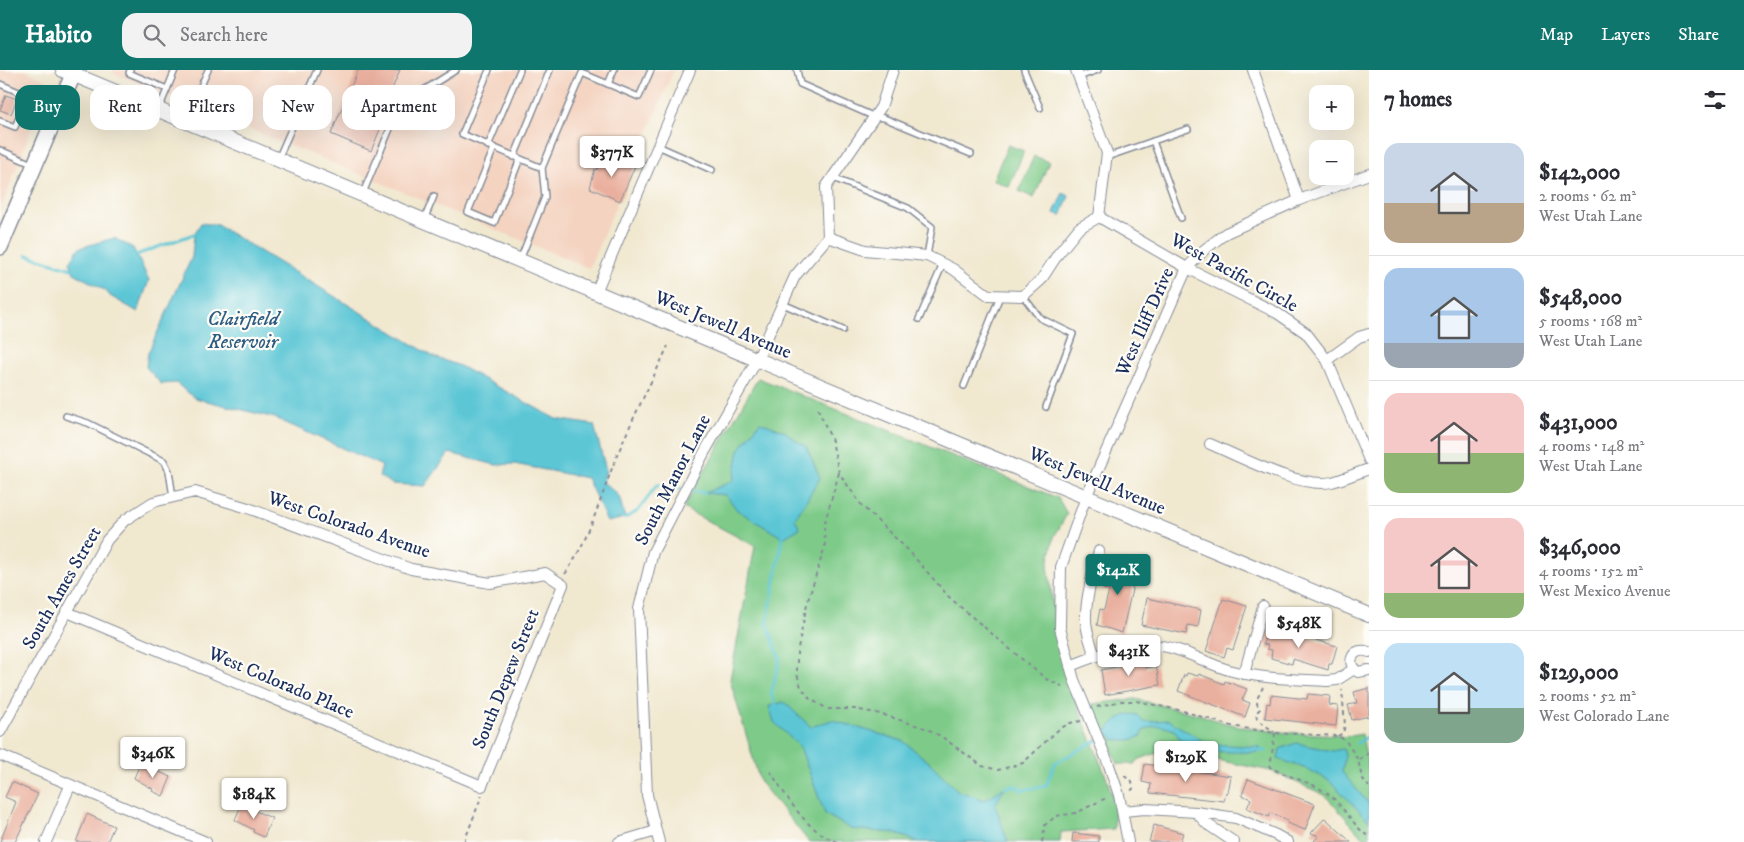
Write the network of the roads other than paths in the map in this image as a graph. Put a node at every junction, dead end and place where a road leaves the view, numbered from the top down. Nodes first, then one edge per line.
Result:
1 (130, 70) edge
2 (175, 70) edge
3 (208, 70) edge
4 (317, 70) edge
5 (456, 70) edge
6 (490, 70) edge
7 (520, 70) edge
8 (550, 70) edge
9 (614, 70) edge
10 (650, 70) edge
11 (690, 70) edge
12 (797, 70) edge
13 (893, 70) edge
14 (1024, 70) edge
15 (1098, 70) edge
16 (1253, 70) edge
17 (70, 71) edge
18 (583, 71) edge
19 (1077, 73) edge
20 (0, 84) edge
21 (608, 84) junction
22 (102, 85) edge
23 (201, 85) edge
24 (310, 85) edge
25 (167, 89) junction
26 (160, 107) edge
27 (1040, 108) dead end
28 (160, 110) edge
29 (875, 116) junction
30 (0, 120) edge
31 (1188, 129) dead end
32 (291, 130) edge
33 (1153, 141) junction
34 (658, 146) junction
35 (491, 147) junction
36 (0, 150) edge
37 (971, 154) dead end
38 (514, 156) junction
39 (1106, 157) junction
40 (520, 159) junction
41 (278, 160) junction
42 (35, 166) junction
43 (542, 168) junction
44 (712, 170) dead end
45 (1369, 174) edge
46 (833, 178) junction
47 (362, 195) junction
48 (434, 196) dead end
49 (1299, 200) junction
50 (1099, 217) junction
51 (1180, 218) dead end
52 (424, 220) junction
53 (828, 237) junction
54 (0, 247) edge
55 (927, 256) junction
56 (520, 260) junction
57 (942, 264) junction
58 (1187, 268) junction
59 (596, 292) junction
60 (1000, 296) junction
61 (1022, 296) junction
62 (783, 304) junction
63 (919, 319) dead end
64 (843, 330) dead end
65 (1369, 334) edge
66 (757, 360) junction
67 (1327, 360) junction
68 (964, 386) dead end
69 (1046, 408) dead end
70 (66, 416) dead end
71 (1210, 444) dead end
72 (1369, 460) edge
73 (1369, 469) edge
74 (173, 497) junction
75 (1086, 497) junction
76 (153, 502) joint
77 (1099, 552) dead end
78 (561, 584) joint
79 (1263, 606) dead end
80 (66, 612) junction
81 (1369, 615) edge
82 (1369, 652) edge
83 (1095, 656) junction
84 (1070, 666) junction
85 (1354, 669) junction
86 (1369, 670) edge
87 (1244, 674) junction
88 (0, 732) edge
89 (0, 756) edge
90 (70, 786) junction
91 (482, 786) joint
92 (1123, 811) junction
93 (1196, 812) junction
94 (656, 831) junction
95 (186, 838) edge
96 (46, 842) edge
97 (206, 842) edge
98 (619, 842) edge
99 (659, 842) edge
100 (1128, 842) edge
101 (1234, 842) edge
102 (1288, 842) edge

1 - 25 lane
2 - 25 lane
3 - 23 lane
4 - 24 lane
5 - 47 lane
6 - 35 lane
7 - 35 lane
8 - 38 lane
9 - 21 lane
10 - 21 lane
11 - 34 street
12 - 29 lane
13 - 29 street
14 - 27 lane
15 - 19 lane
16 - 49 street
17 - 22 main road, West Jewell Avenue
17 - 42 main road
18 - 21 lane
18 - 43 lane
19 - 39 street
20 - 30 lane
25 - 26 lane
28 - 41 main road, West Jewell Avenue
29 - 37 lane
29 - 46 street
31 - 33 lane
32 - 41 lane
33 - 39 lane
33 - 51 lane
34 - 44 lane
34 - 59 street
35 - 38 lane
35 - 40 lane
36 - 42 lane
38 - 40 lane
39 - 50 street
40 - 43 lane
41 - 47 main road, West Jewell Avenue
42 - 54 main road
43 - 56 lane
45 - 49 street, West Iliff Drive
46 - 53 street
46 - 55 lane
47 - 52 main road, West Jewell Avenue
48 - 52 lane
49 - 58 street, West Iliff Drive
50 - 58 street, West Pacific Circle
50 - 61 street
52 - 56 main road, West Jewell Avenue
53 - 55 street
53 - 62 street, South Manor Lane
55 - 57 street
56 - 59 main road, West Jewell Avenue
57 - 60 street
57 - 63 lane
58 - 67 street, West Pacific Circle
58 - 75 street, West Iliff Drive
59 - 66 main road, West Jewell Avenue
60 - 61 street
60 - 68 lane
61 - 69 lane
62 - 64 lane
62 - 66 street, South Manor Lane
65 - 67 street
66 - 75 main road, West Jewell Avenue
66 - 94 street, South Manor Lane
67 - 72 street, West Pacific Circle
70 - 74 lane
71 - 73 street
74 - 76 street, West Colorado Avenue
74 - 78 street, West Colorado Avenue
75 - 81 main road, West Jewell Avenue
75 - 84 street, West Iliff Drive
76 - 80 street, South Ames Street
77 - 83 street
78 - 91 street, South Depew Street
79 - 87 street
80 - 88 street, South Ames Street
80 - 91 street, West Colorado Place
82 - 85 street
83 - 84 street
83 - 87 street
84 - 92 street, West Iliff Drive
85 - 86 street
85 - 87 street
89 - 90 street
90 - 95 street
90 - 96 street
92 - 93 street
92 - 100 street, West Iliff Drive
93 - 101 street
93 - 102 street
94 - 98 street
94 - 99 street, South Manor Lane
95 - 97 street

